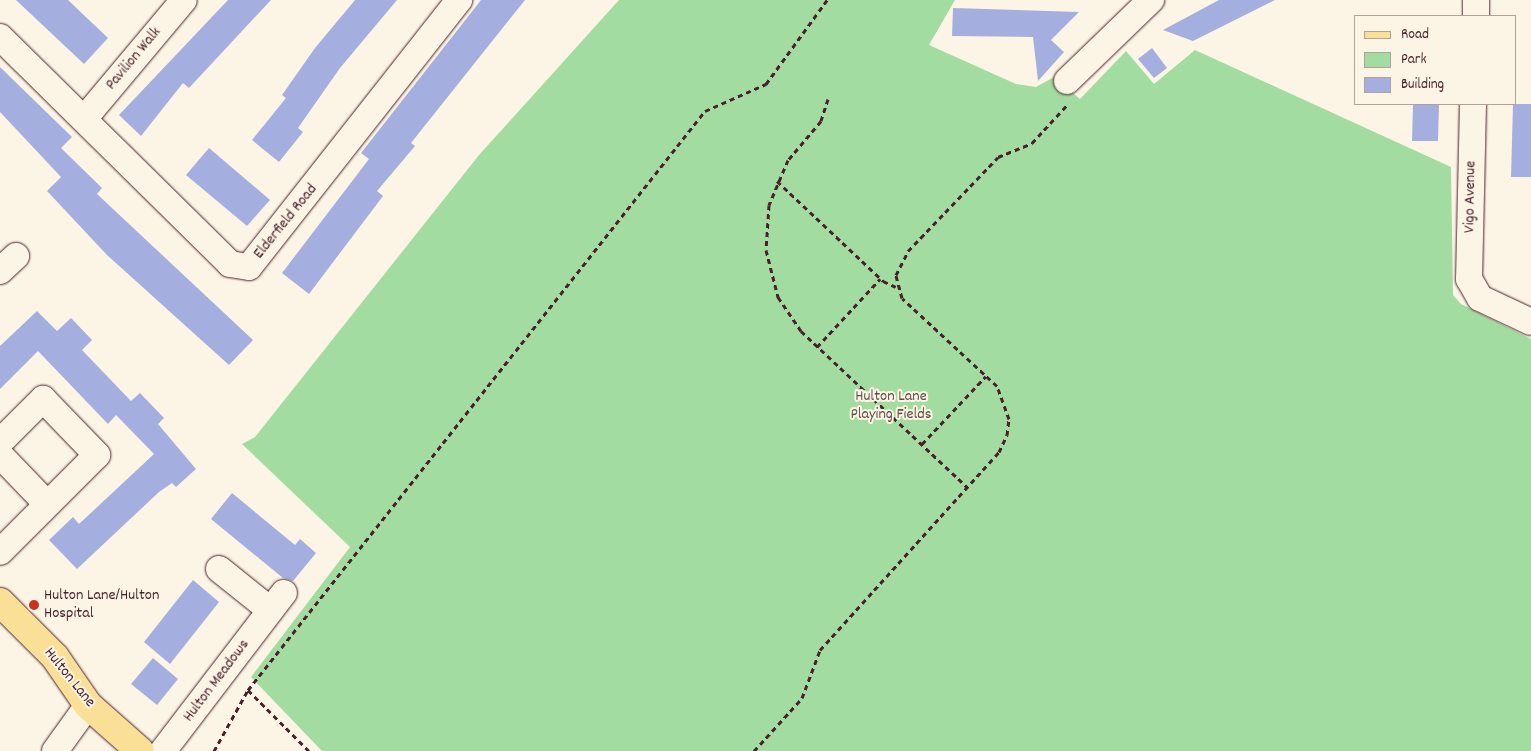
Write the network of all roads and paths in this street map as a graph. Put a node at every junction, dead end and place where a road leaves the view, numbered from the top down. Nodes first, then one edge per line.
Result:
1 (184, 0) edge
2 (459, 0) edge
3 (827, 0) edge
4 (1151, 0) edge
5 (1476, 0) edge
6 (1476, 15) edge
7 (0, 37) edge
8 (1067, 81) joint
9 (828, 98) dead end
10 (1474, 105) edge
11 (84, 119) junction
12 (777, 181) junction
13 (880, 279) junction
14 (896, 287) junction
15 (1531, 322) edge
16 (817, 347) junction
17 (986, 376) junction
18 (0, 442) edge
19 (922, 444) junction
20 (0, 455) edge
21 (967, 486) junction
22 (47, 504) junction
23 (0, 552) edge
24 (219, 569) dead end
25 (0, 602) edge
26 (248, 690) junction
27 (88, 705) junction
28 (55, 751) edge
29 (140, 751) edge
30 (163, 751) edge
31 (214, 751) edge
32 (309, 751) edge
33 (754, 751) edge

1 - 11 street, Pavilion Walk
2 - 11 street, Elderfield Road
3 - 26 path
4 - 8 street
5 - 6 street
7 - 11 street, Elderfield Road
8 - 14 path
9 - 12 path
10 - 15 street, Vigo Avenue
12 - 13 path
12 - 16 path
13 - 14 path
13 - 16 path
14 - 17 path
16 - 19 path
17 - 19 path
17 - 21 path
18 - 22 street
19 - 21 path
20 - 22 street
21 - 33 path
22 - 23 street
24 - 30 street, Hulton Meadows
25 - 27 main road, Hulton Lane
26 - 31 path
26 - 32 path
27 - 28 street
27 - 29 main road, Hulton Lane

